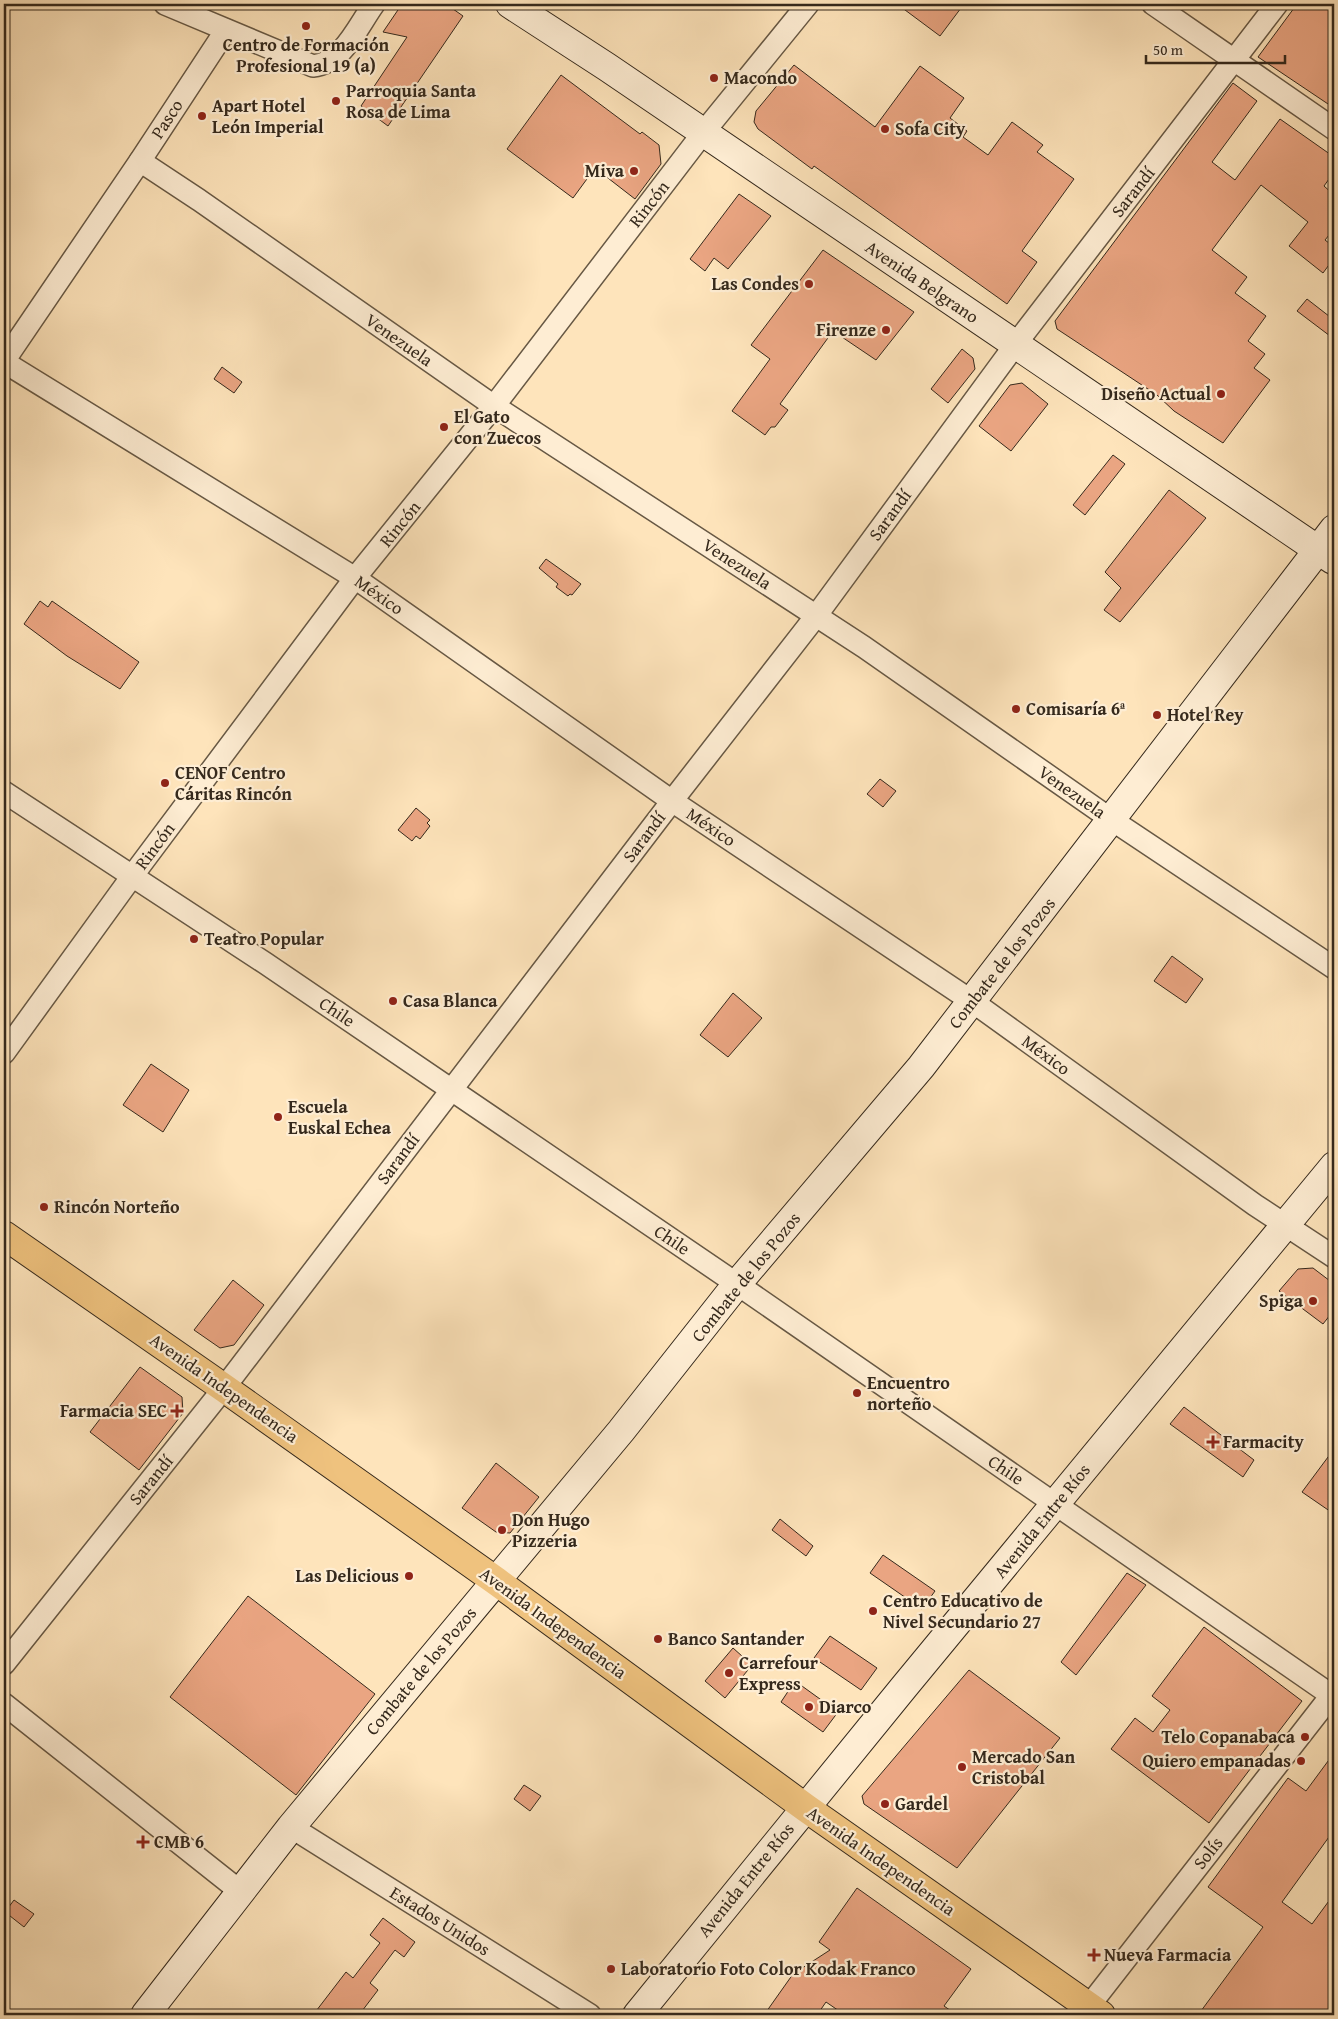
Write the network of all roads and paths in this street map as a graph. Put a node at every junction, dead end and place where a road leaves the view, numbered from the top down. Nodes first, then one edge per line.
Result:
1 (165, 4) edge
2 (374, 4) edge
3 (510, 4) edge
4 (808, 4) edge
5 (1153, 4) edge
6 (1277, 4) edge
7 (226, 30) junction
8 (1235, 60) junction
9 (1334, 129) edge
10 (703, 134) junction
11 (140, 161) junction
12 (1015, 345) junction
13 (4, 361) edge
14 (494, 406) junction
15 (1329, 547) edge
16 (356, 578) junction
17 (816, 616) junction
18 (4, 792) edge
19 (672, 801) junction
20 (1112, 820) junction
21 (133, 876) junction
22 (1334, 968) edge
23 (972, 1002) junction
24 (4, 1053) edge
25 (451, 1090) junction
26 (1334, 1166) edge
27 (1287, 1226) junction
28 (4, 1235) edge
29 (1334, 1257) edge
30 (737, 1284) junction
31 (224, 1388) junction
32 (1056, 1504) junction
33 (496, 1581) junction
34 (4, 1664) edge
35 (1333, 1695) edge
36 (4, 1704) edge
37 (806, 1808) junction
38 (291, 1827) junction
39 (241, 1892) junction
40 (1091, 2012) edge
41 (145, 2015) edge
42 (590, 2015) edge
43 (637, 2015) edge

1 - 7 street
2 - 7 street
3 - 10 main road, Avenida Belgrano
4 - 10 street, Rincón
5 - 8 street
6 - 8 street, Sarandí
7 - 11 street, Pasco
8 - 9 street
8 - 12 street, Sarandí
10 - 12 main road, Avenida Belgrano
10 - 14 street, Rincón
11 - 13 street, Pasco
11 - 14 street, Venezuela
12 - 15 main road, Avenida Belgrano
12 - 17 street, Sarandí
13 - 16 street, México
14 - 16 street, Rincón
14 - 17 street, Venezuela
15 - 20 main road, Combate de los Pozos
16 - 19 street, México
16 - 21 street, Rincón
17 - 19 street, Sarandí
17 - 20 street, Venezuela
18 - 21 street, Chile
19 - 23 street, México
19 - 25 street, Sarandí
20 - 22 street, Venezuela
20 - 23 main road, Combate de los Pozos
21 - 24 street, Rincón
21 - 25 street, Chile
23 - 27 street, México
23 - 30 main road, Combate de los Pozos
25 - 30 street, Chile
25 - 31 street, Sarandí
26 - 27 main road, Avenida Entre Ríos
27 - 29 street, México
27 - 32 main road, Avenida Entre Ríos
28 - 31 main road, Avenida Independencia
30 - 32 street, Chile
30 - 33 main road, Combate de los Pozos
31 - 33 main road, Avenida Independencia
31 - 34 street, Sarandí
32 - 35 street, Chile
32 - 37 main road, Avenida Entre Ríos
33 - 37 main road, Avenida Independencia
33 - 38 main road, Combate de los Pozos
35 - 40 street, Solís
36 - 39 street
37 - 40 main road, Avenida Independencia
37 - 43 main road, Avenida Entre Ríos
38 - 39 main road, Combate de los Pozos
38 - 42 street, Estados Unidos
39 - 41 main road, Combate de los Pozos

